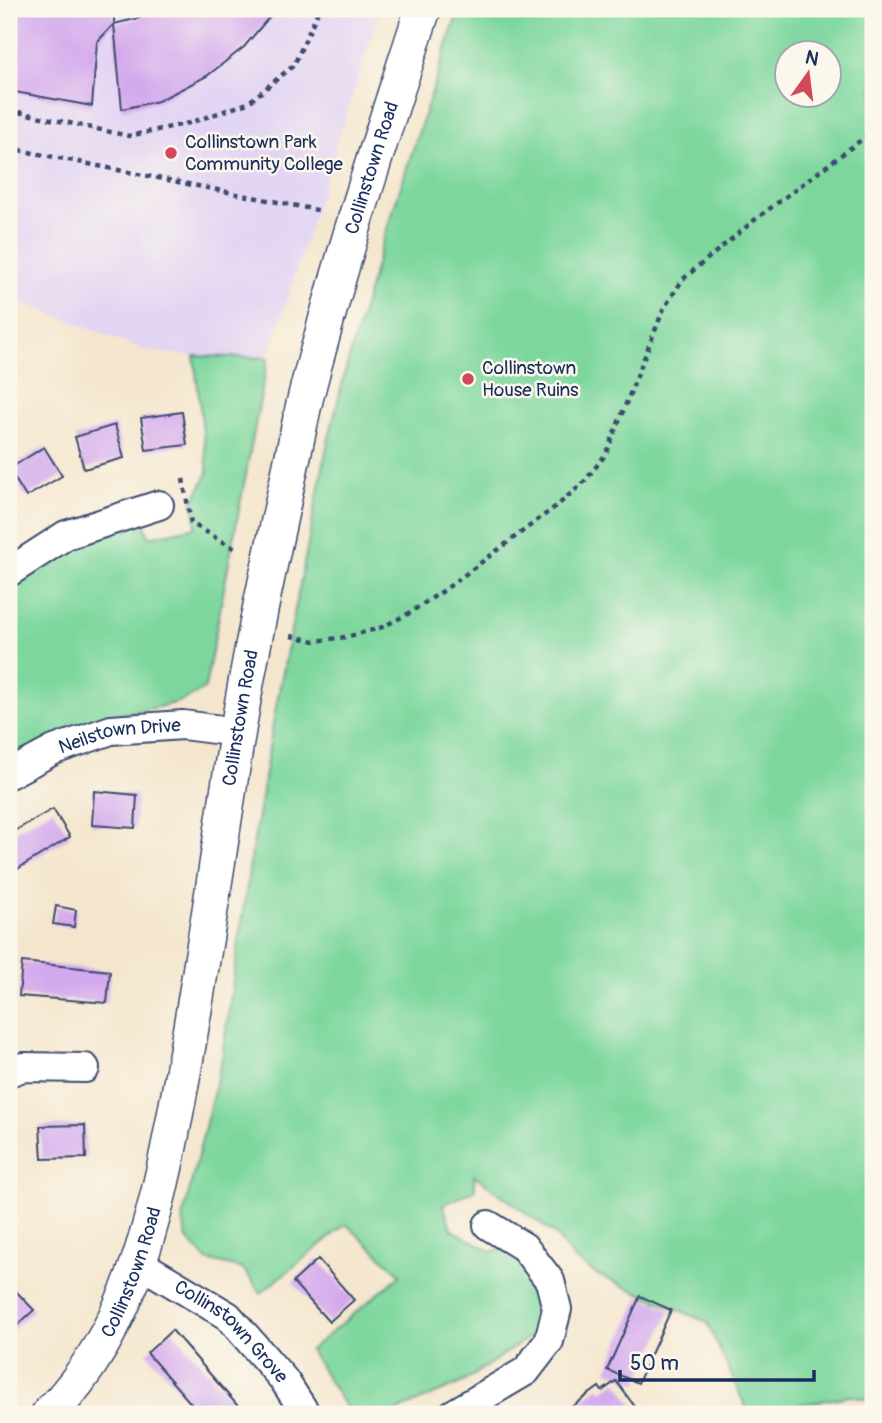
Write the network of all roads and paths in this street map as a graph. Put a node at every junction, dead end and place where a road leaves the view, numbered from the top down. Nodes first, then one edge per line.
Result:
1 (319, 9) edge
2 (424, 9) edge
3 (9, 110) edge
4 (873, 131) edge
5 (9, 148) edge
6 (322, 211) dead end
7 (183, 480) dead end
8 (159, 505) dead end
9 (237, 550) dead end
10 (9, 572) edge
11 (291, 636) dead end
12 (237, 732) junction
13 (9, 774) edge
14 (85, 1068) dead end
15 (9, 1072) edge
16 (488, 1225) dead end
17 (139, 1263) junction
18 (49, 1414) edge
19 (306, 1414) edge
20 (453, 1414) edge

1 - 3 path
2 - 12 street, Collinstown Road
4 - 11 path
5 - 6 path
7 - 9 path
8 - 10 street
12 - 13 street, Neilstown Drive
12 - 17 street, Collinstown Road
14 - 15 street
16 - 20 street
17 - 18 street, Collinstown Road
17 - 19 street, Collinstown Grove

